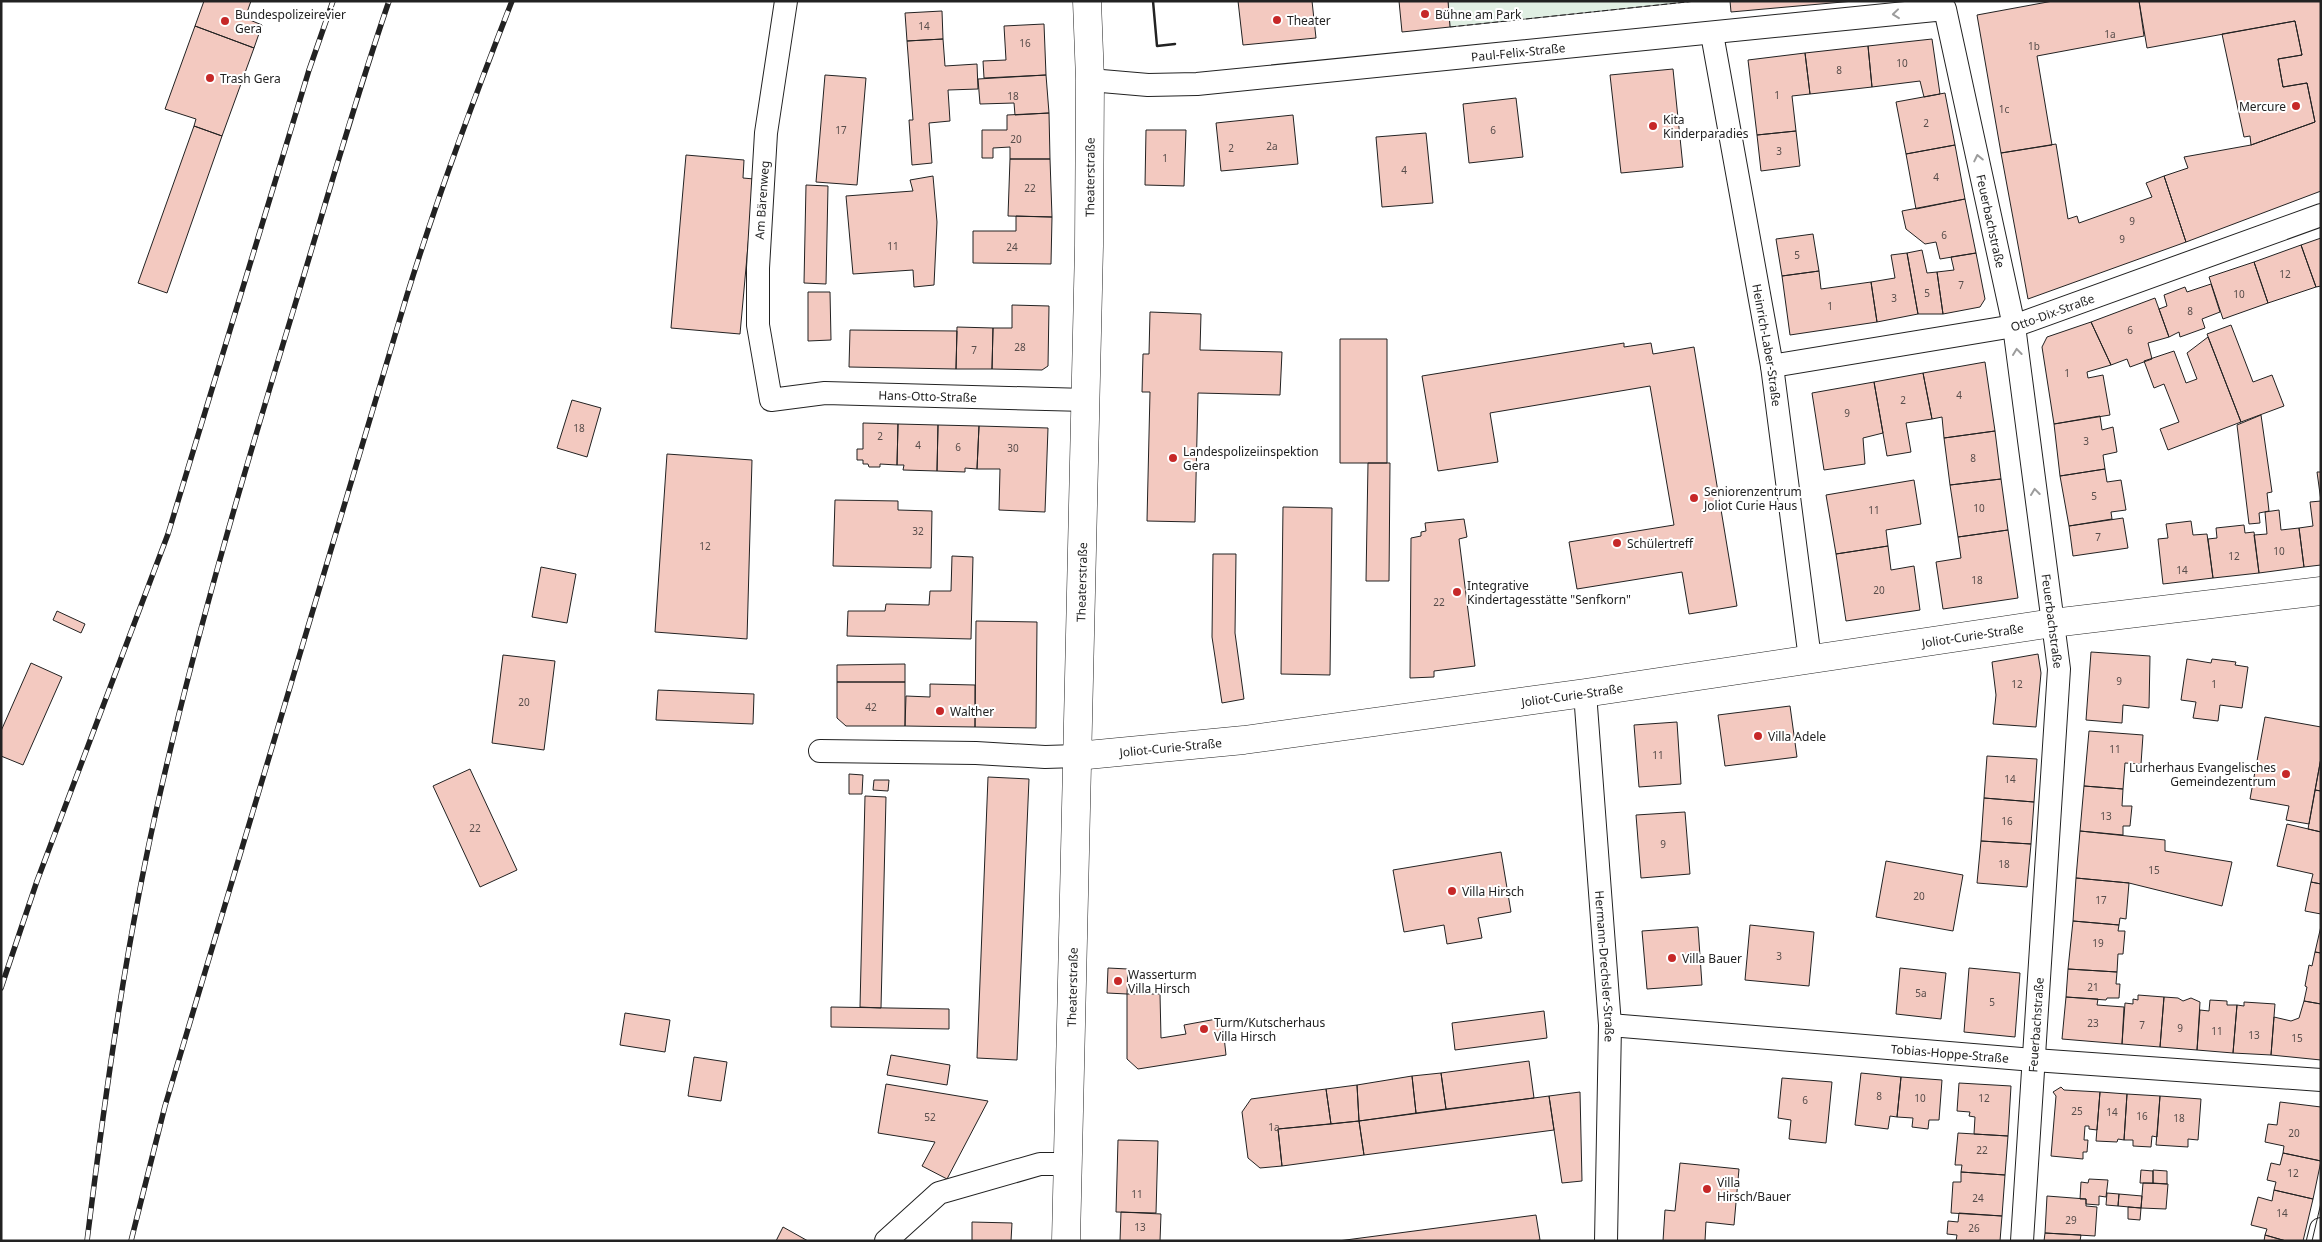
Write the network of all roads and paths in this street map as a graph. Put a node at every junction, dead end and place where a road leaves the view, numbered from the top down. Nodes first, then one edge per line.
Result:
1 (786, 1) edge
2 (1087, 1) edge
3 (1945, 9) joint
4 (1712, 34) junction
5 (1090, 80) junction
6 (2321, 215) edge
7 (2014, 326) junction
8 (1772, 366) junction
9 (771, 400) joint
10 (1086, 400) junction
11 (2321, 591) edge
12 (2052, 623) junction
13 (1810, 659) junction
14 (1585, 693) junction
15 (820, 751) dead end
16 (1077, 756) junction
17 (1610, 1025) junction
18 (2034, 1060) junction
19 (2321, 1080) edge
20 (1068, 1164) junction
21 (2321, 1229) edge
22 (886, 1241) edge
23 (1066, 1241) edge
24 (1606, 1241) edge
25 (2022, 1241) edge
26 (2318, 1241) edge

1 - 9 street, Am Bärenweg
2 - 5 main road, Theaterstraße
3 -> 4 street, Paul-Felix-Straße
7 -> 3 street, Feuerbachstraße
4 - 5 street, Paul-Felix-Straße
4 - 8 street, Heinrich-Laber-Straße
5 - 10 main road, Theaterstraße
6 - 7 street, Otto-Dix-Straße
7 - 8 street, Otto-Dix-Straße
12 -> 7 street, Feuerbachstraße
8 - 13 street, Heinrich-Laber-Straße
9 - 10 street, Hans-Otto-Straße
10 - 16 main road, Theaterstraße
11 - 12 main road, Joliot-Curie-Straße
12 - 13 main road, Joliot-Curie-Straße
12 - 18 street, Feuerbachstraße
13 - 14 main road, Joliot-Curie-Straße
14 - 16 main road, Joliot-Curie-Straße
14 - 17 street, Hermann-Drechsler-Straße
15 - 16 street, Joliot-Curie-Straße
16 - 20 main road, Theaterstraße
17 - 18 street, Tobias-Hoppe-Straße
17 - 24 street, Hermann-Drechsler-Straße
18 - 19 street, Tobias-Hoppe-Straße
18 - 25 street, Feuerbachstraße
20 - 22 street
20 - 23 main road, Theaterstraße
21 - 26 street

